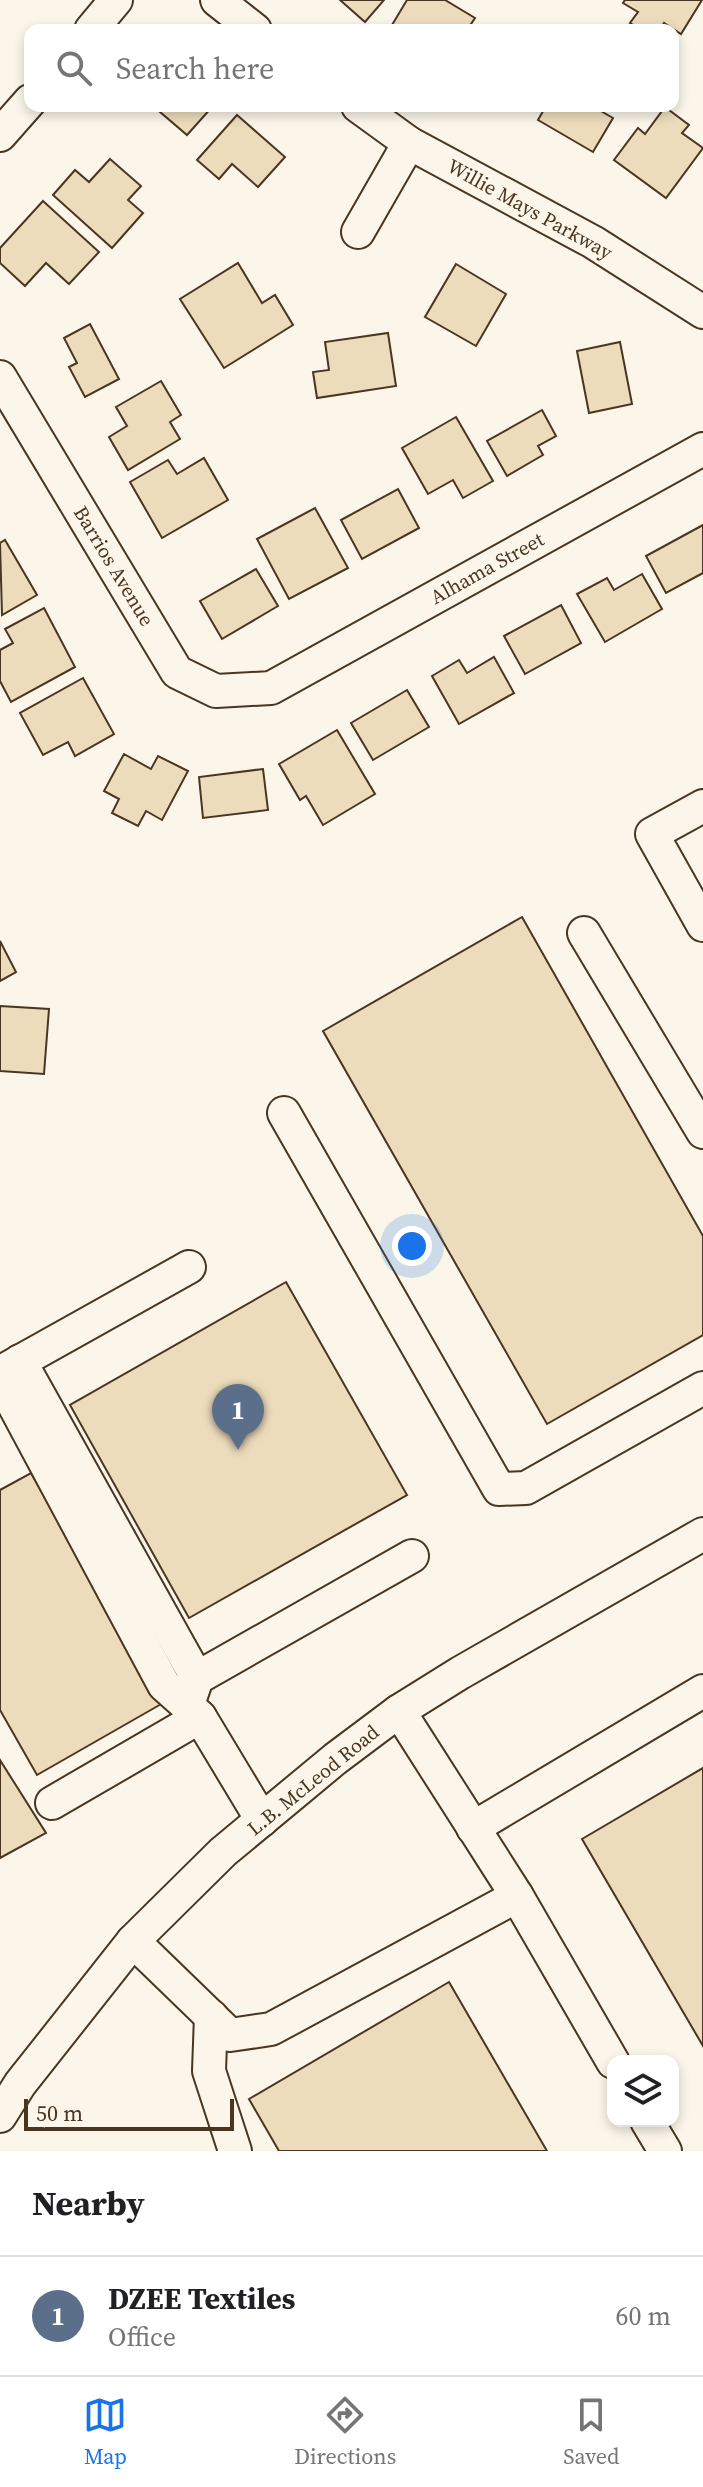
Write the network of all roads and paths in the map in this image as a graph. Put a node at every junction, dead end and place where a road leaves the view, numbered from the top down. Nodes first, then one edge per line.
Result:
1 (116, 0) edge
2 (217, 0) edge
3 (96, 24) edge
4 (247, 24) edge
5 (24, 108) edge
6 (366, 112) edge
7 (0, 135) edge
8 (409, 143) junction
9 (358, 232) dead end
10 (703, 312) edge
11 (0, 377) edge
12 (703, 449) edge
13 (271, 688) joint
14 (703, 806) edge
15 (703, 925) edge
16 (584, 933) dead end
17 (284, 1113) dead end
18 (703, 1132) edge
19 (189, 1267) dead end
20 (7, 1371) edge
21 (703, 1388) edge
22 (703, 1534) edge
23 (412, 1556) dead end
24 (703, 1691) edge
25 (195, 1700) junction
26 (399, 1711) junction
27 (52, 1803) dead end
28 (262, 1820) junction
29 (473, 1828) junction
30 (517, 1896) junction
31 (133, 1941) junction
32 (211, 2016) junction
33 (609, 2055) edge
34 (0, 2116) edge
35 (651, 2127) edge
36 (235, 2151) edge
37 (665, 2151) edge

1 - 3 street
2 - 4 street
5 - 7 street
6 - 8 street, Willie Mays Parkway
8 - 9 street
8 - 10 street, Willie Mays Parkway
11 - 13 street, Barrios Avenue
12 - 13 street, Alhama Street
14 - 15 street
16 - 18 street
17 - 21 street
19 - 20 street
20 - 25 street
22 - 26 street, L.B. McLeod Road
23 - 25 street
24 - 29 street
25 - 27 street
25 - 28 street
26 - 28 street, L.B. McLeod Road
26 - 29 street
28 - 31 street, L.B. McLeod Road
29 - 30 street
30 - 32 street
30 - 33 street
31 - 32 street
31 - 34 street, L.B. McLeod Road
32 - 36 street
35 - 37 street

